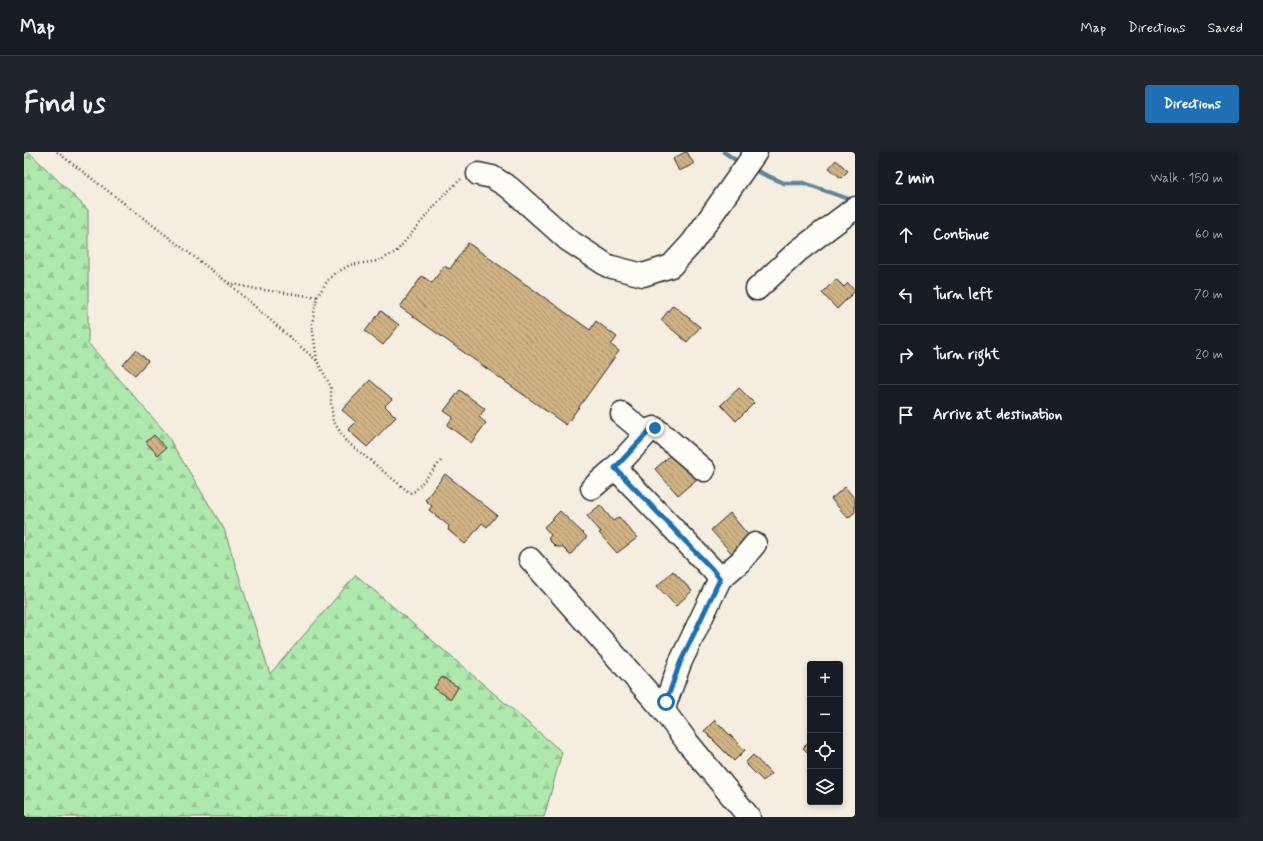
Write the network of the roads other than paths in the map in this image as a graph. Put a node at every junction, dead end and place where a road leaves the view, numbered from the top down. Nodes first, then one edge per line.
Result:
1 (756, 152) edge
2 (478, 174) road end
3 (855, 208) edge
4 (757, 289) dead end
5 (622, 414) dead end
6 (646, 434) junction
7 (615, 468) junction
8 (704, 470) dead end
9 (592, 488) dead end
10 (755, 544) dead end
11 (530, 559) dead end
12 (720, 579) junction
13 (664, 711) junction
14 (749, 817) edge

1 - 2 street
3 - 4 street
5 - 6 street
6 - 7 street
6 - 8 street
7 - 9 street
7 - 12 street
10 - 12 street
11 - 13 street
12 - 13 street
13 - 14 street

